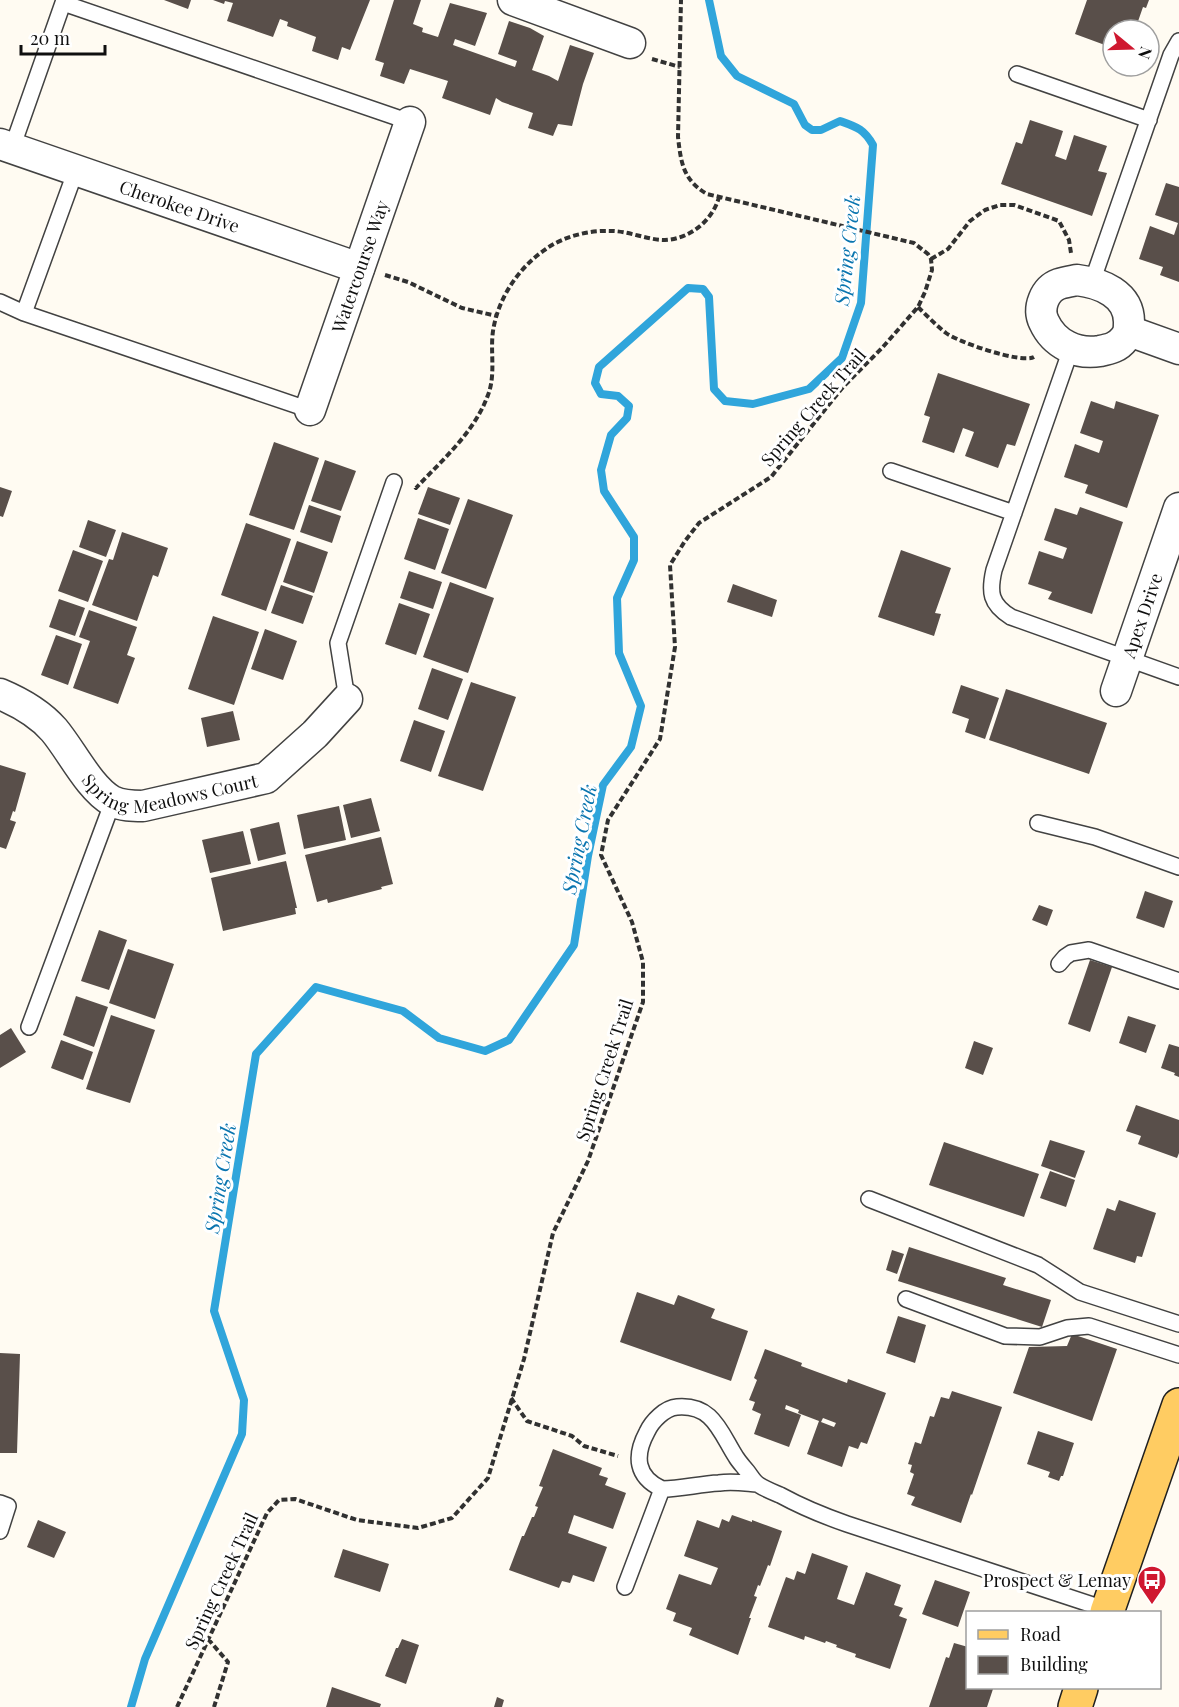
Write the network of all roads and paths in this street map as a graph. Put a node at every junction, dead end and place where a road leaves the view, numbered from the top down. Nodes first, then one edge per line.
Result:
1 (513, 0) edge
2 (681, 0) edge
3 (1179, 41) edge
4 (630, 43) dead end
5 (1017, 74) dead end
6 (1149, 120) junction
7 (410, 122) joint
8 (6, 146) edge
9 (76, 170) junction
10 (719, 197) junction
11 (931, 259) junction
12 (359, 268) junction
13 (1085, 281) junction
14 (0, 302) edge
15 (918, 307) junction
16 (24, 313) junction
17 (497, 316) junction
18 (1129, 332) junction
19 (1066, 346) junction
20 (1179, 349) edge
21 (310, 410) joint
22 (891, 471) dead end
23 (394, 482) joint
24 (1179, 508) edge
25 (1014, 513) junction
26 (1173, 546) edge
27 (1128, 657) junction
28 (1179, 677) edge
29 (1116, 691) dead end
30 (0, 694) edge
31 (347, 699) joint
32 (113, 801) junction
33 (1038, 823) dead end
34 (1179, 867) edge
35 (1059, 964) dead end
36 (1179, 981) edge
37 (28, 1027) dead end
38 (869, 1199) dead end
39 (906, 1299) dead end
40 (1179, 1324) edge
41 (1179, 1355) edge
42 (511, 1398) junction
43 (1179, 1404) edge
44 (639, 1462) junction
45 (757, 1484) junction
46 (662, 1489) junction
47 (0, 1503) edge
48 (0, 1531) edge
49 (626, 1587) dead end
50 (1108, 1611) edge
51 (208, 1639) junction
52 (1081, 1689) edge
53 (177, 1707) edge
54 (214, 1707) edge
55 (1074, 1707) edge

1 - 4 street
2 - 10 path
3 - 6 lane
5 - 6 lane
6 - 13 lane
7 - 8 lane
7 - 12 street, Watercourse Way
8 - 9 street, Cherokee Drive
9 - 12 street, Cherokee Drive
9 - 16 lane
10 - 11 path
10 - 17 path
11 - 13 path
11 - 15 path, Spring Creek Trail
12 - 17 path
12 - 21 street, Watercourse Way
13 - 18 street
13 - 19 street
14 - 16 lane
15 - 19 path
15 - 42 path, Spring Creek Trail
16 - 21 lane
17 - 23 path
18 - 19 street
18 - 20 street
19 - 25 lane
22 - 25 lane
23 - 31 lane
24 - 26 street, Apex Drive
25 - 27 lane
26 - 27 street, Apex Drive
27 - 28 lane
27 - 29 street, Apex Drive
30 - 32 street, Spring Meadows Court
31 - 32 street, Spring Meadows Court
32 - 37 lane
33 - 34 lane
35 - 36 lane
38 - 40 lane
39 - 41 lane
42 - 44 path
42 - 51 path, Spring Creek Trail
43 - 50 main road
44 - 45 lane
44 - 46 lane
45 - 46 lane
45 - 50 lane
46 - 49 lane
47 - 48 lane
51 - 53 path, Spring Creek Trail
51 - 54 path
52 - 55 main road

